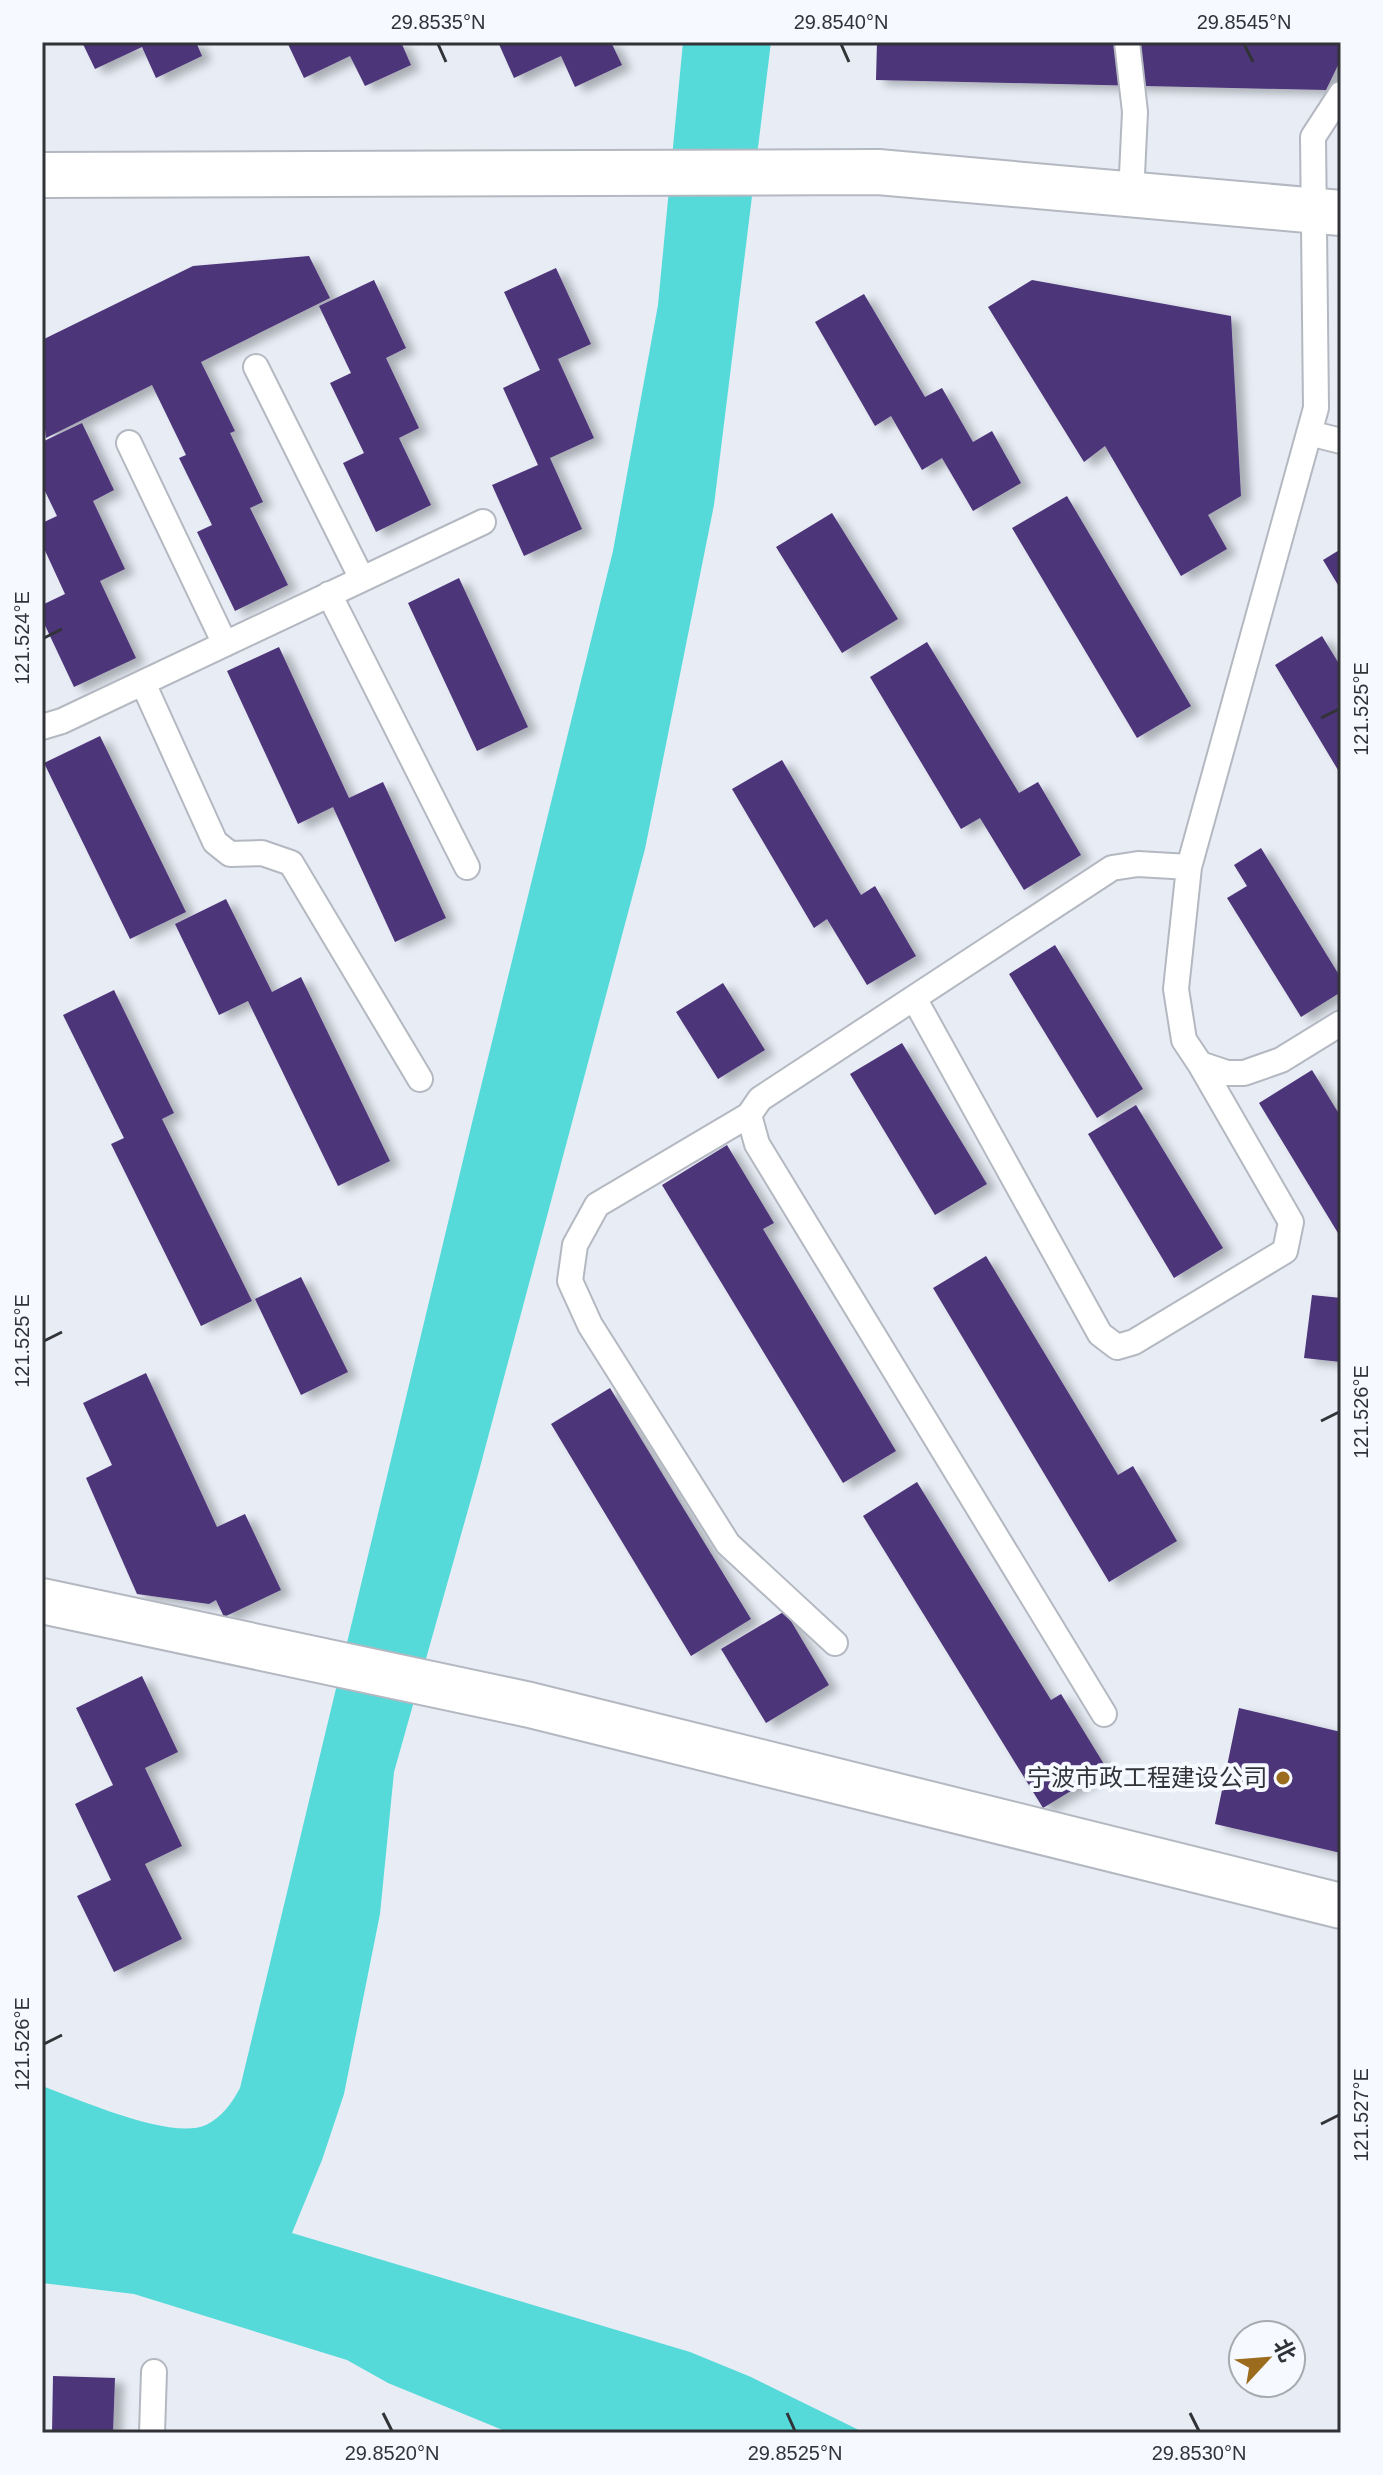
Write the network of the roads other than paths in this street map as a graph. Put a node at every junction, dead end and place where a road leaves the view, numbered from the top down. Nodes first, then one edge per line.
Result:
1 (1127, 42) edge
2 (1341, 94) edge
3 (42, 175) edge
4 (1131, 195) junction
5 (1328, 212) edge
6 (256, 367) dead end
7 (1309, 433) junction
8 (1341, 441) edge
9 (129, 443) dead end
10 (483, 522) dead end
11 (362, 579) junction
12 (329, 594) junction
13 (225, 644) junction
14 (143, 683) junction
15 (42, 727) edge
16 (467, 867) dead end
17 (1189, 867) junction
18 (914, 998) junction
19 (1341, 1023) edge
20 (1200, 1064) junction
21 (420, 1079) dead end
22 (749, 1115) junction
23 (42, 1601) edge
24 (835, 1643) dead end
25 (1104, 1714) dead end
26 (1341, 1906) edge
27 (154, 2372) dead end
28 (152, 2433) edge

1 - 4 lane
2 - 5 lane
3 - 4 street
4 - 5 street
5 - 7 lane
6 - 11 lane
7 - 8 lane
7 - 17 lane
9 - 13 lane
10 - 11 lane
11 - 12 lane
12 - 13 lane
12 - 16 lane
13 - 14 lane
14 - 15 lane
14 - 21 lane
17 - 18 lane
17 - 20 lane
18 - 20 lane
18 - 22 lane
19 - 20 lane
22 - 24 lane
22 - 25 lane
23 - 26 street
27 - 28 lane

